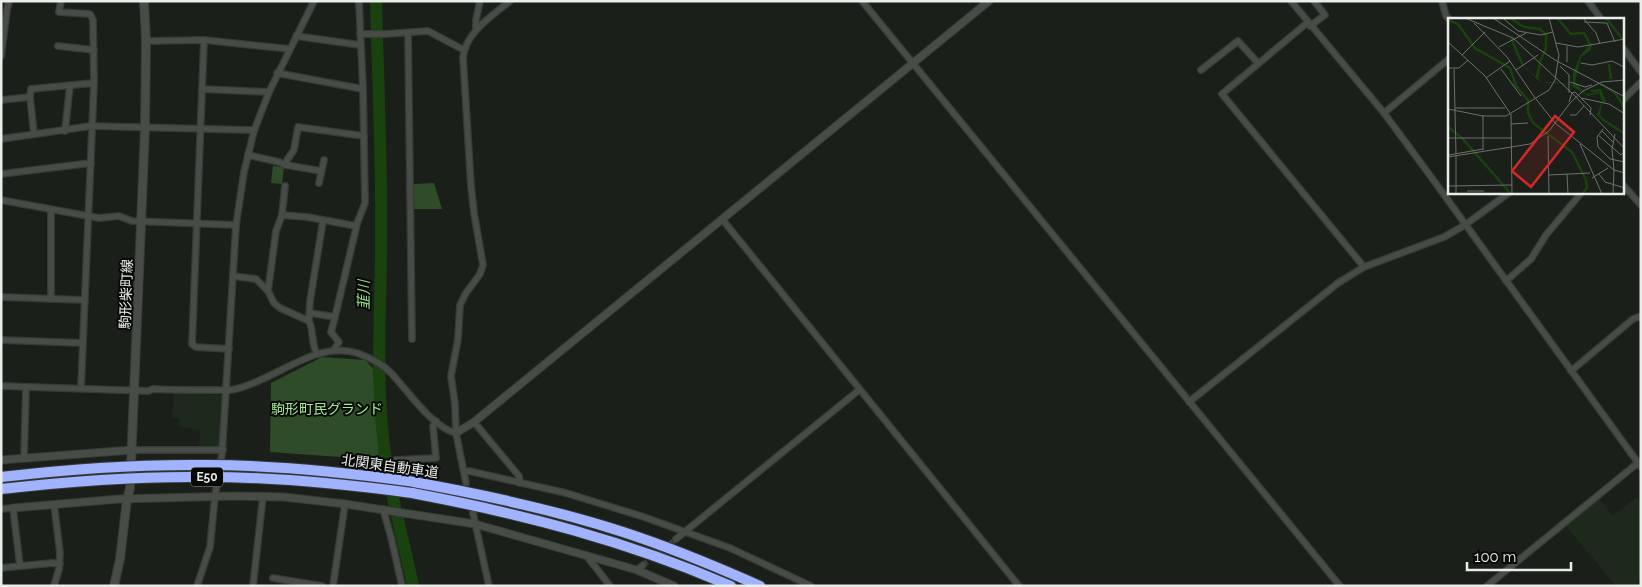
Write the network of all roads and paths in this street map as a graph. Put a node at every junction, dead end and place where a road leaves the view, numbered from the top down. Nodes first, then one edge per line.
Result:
1 (9, 1) edge
2 (61, 1) edge
3 (144, 1) edge
4 (314, 1) edge
5 (358, 1) edge
6 (480, 1) edge
7 (510, 1) edge
8 (862, 1) edge
9 (990, 1) edge
10 (1291, 1) edge
11 (1314, 1) edge
12 (1442, 1) edge
13 (1588, 1) edge
14 (1448, 18) edge
15 (1600, 18) edge
16 (1309, 25) junction
17 (476, 29) junction
18 (408, 32) junction
19 (360, 34) junction
20 (296, 36) junction
21 (204, 40) junction
22 (146, 41) junction
23 (360, 45) junction
24 (58, 46) dead end
25 (290, 49) junction
26 (1624, 49) edge
27 (94, 50) junction
28 (464, 50) junction
29 (1, 56) edge
30 (1448, 60) edge
31 (1258, 63) junction
32 (913, 64) junction
33 (1201, 70) dead end
34 (1641, 72) edge
35 (277, 73) junction
36 (1641, 82) edge
37 (94, 83) junction
38 (70, 85) junction
39 (202, 88) junction
40 (363, 89) junction
41 (269, 92) junction
42 (30, 97) junction
43 (1624, 99) edge
44 (1, 100) edge
45 (1384, 113) junction
46 (92, 126) junction
47 (145, 128) junction
48 (201, 129) junction
49 (65, 131) junction
50 (254, 131) junction
51 (34, 134) junction
52 (364, 136) junction
53 (1, 139) edge
54 (248, 155) junction
55 (324, 160) dead end
56 (91, 163) junction
57 (286, 165) junction
58 (321, 171) junction
59 (1, 174) edge
60 (319, 183) dead end
61 (285, 186) dead end
62 (1624, 186) edge
63 (1507, 194) edge
64 (1580, 194) edge
65 (1, 200) edge
66 (1641, 205) edge
67 (51, 210) junction
68 (282, 215) junction
69 (89, 216) junction
70 (722, 220) junction
71 (141, 221) junction
72 (323, 221) junction
73 (197, 224) junction
74 (357, 224) junction
75 (1465, 225) junction
76 (236, 226) junction
77 (1364, 267) junction
78 (233, 276) junction
79 (1506, 281) junction
80 (268, 291) junction
81 (1, 297) edge
82 (51, 299) junction
83 (85, 300) junction
84 (310, 313) junction
85 (1641, 316) edge
86 (335, 317) junction
87 (309, 321) junction
88 (412, 339) dead end
89 (1, 340) edge
90 (83, 343) junction
91 (229, 349) junction
92 (334, 350) junction
93 (317, 354) junction
94 (1571, 371) junction
95 (1, 386) edge
96 (26, 387) junction
97 (81, 388) junction
98 (134, 390) junction
99 (226, 390) junction
100 (859, 390) junction
101 (1188, 402) junction
102 (436, 421) junction
103 (474, 422) junction
104 (456, 433) junction
105 (132, 450) junction
106 (223, 450) junction
107 (24, 458) junction
108 (1, 460) edge
109 (396, 460) dead end
110 (1640, 466) edge
111 (464, 472) junction
112 (1, 477) edge
113 (466, 482) dead end
114 (520, 482) junction
115 (1, 489) edge
116 (215, 496) junction
117 (263, 496) junction
118 (127, 499) junction
119 (54, 504) junction
120 (345, 504) junction
121 (13, 508) junction
122 (1, 509) edge
123 (385, 509) junction
124 (473, 514) dead end
125 (475, 524) junction
126 (684, 532) junction
127 (676, 539) tunnel mouth
128 (586, 555) junction
129 (60, 564) junction
130 (644, 565) tunnel mouth
131 (20, 566) junction
132 (1, 568) edge
133 (637, 570) junction
134 (273, 578) dead end
135 (54, 586) edge
136 (114, 586) edge
137 (197, 586) edge
138 (253, 586) edge
139 (322, 586) edge
140 (333, 586) edge
141 (402, 586) edge
142 (488, 586) edge
143 (610, 586) edge
144 (674, 586) edge
145 (731, 586) edge
146 (760, 586) edge
147 (811, 586) edge
148 (1019, 586) edge
149 (1340, 586) edge
150 (1487, 586) edge

1 - 29 street
2 - 27 street
3 - 22 main road, 駒形柴町線
4 - 20 street
5 - 19 street
6 - 17 street
7 - 17 street
8 - 32 street
9 - 32 street
10 - 16 street
11 - 16 street
12 - 14 street
13 - 15 street
16 - 31 street
16 - 45 street
17 - 28 street
18 - 19 street
18 - 28 street
18 - 88 street
19 - 23 street
20 - 23 street
20 - 25 street
21 - 22 street
21 - 25 street
21 - 39 street
22 - 47 main road, 駒形柴町線
23 - 40 street
24 - 27 street
25 - 35 street
26 - 34 street
27 - 37 street
28 - 104 street
30 - 45 street
31 - 33 street
31 - 77 street
32 - 70 street
32 - 101 street
35 - 40 street
35 - 41 street
36 - 43 street
37 - 38 street
37 - 46 street
38 - 42 street
38 - 49 street
39 - 41 street
39 - 48 street
40 - 52 street
41 - 50 street
42 - 44 street
42 - 51 street
45 - 75 street
46 - 47 street
46 - 49 street
46 - 56 street
47 - 48 street
47 - 71 main road, 駒形柴町線
48 - 50 street
48 - 73 street
49 - 51 street
50 - 54 street
51 - 53 street
52 - 57 street
52 - 74 street
54 - 57 street
54 - 76 street
55 - 58 street
56 - 59 street
56 - 69 street
57 - 58 street
58 - 60 street
61 - 68 street
62 - 66 street
63 - 75 street
64 - 79 street
65 - 67 street
67 - 69 street
67 - 82 street
68 - 72 street
68 - 80 street
69 - 71 street
69 - 83 street
70 - 100 street
70 - 103 street
71 - 73 street
71 - 98 main road, 駒形柴町線
72 - 74 street
72 - 84 street
73 - 76 street
73 - 91 street
74 - 86 street
75 - 77 street
75 - 79 street
76 - 78 street
77 - 101 street
78 - 80 street
78 - 91 street
79 - 94 street
80 - 87 street
81 - 82 street
82 - 83 street
83 - 90 street
84 - 86 street
84 - 87 street
85 - 94 street
86 - 92 street
87 - 93 street
89 - 90 street
90 - 97 street
91 - 99 street
92 - 93 street
92 - 102 street
93 - 99 street
94 - 110 street
95 - 96 street
96 - 97 street
96 - 107 street
97 - 98 street
98 - 99 street
98 - 105 main road, 駒形柴町線
99 - 106 street
100 - 126 street
100 - 148 street
101 - 149 street
102 - 104 street
102 - 109 street
103 - 104 street
103 - 114 street
104 - 111 street
105 - 106 street
105 - 107 street
105 - 118 main road, 駒形柴町線
106 - 116 street
107 - 108 street
110 - 150 street
111 - 113 street
111 - 114 street
112 - 146 highway, 北関東自動車道 / E50, bridge
114 - 126 street
115 - 145 highway, 北関東自動車道 / E50, bridge
116 - 117 street
116 - 118 street
116 - 137 street
117 - 120 street
117 - 138 street
118 - 119 street
118 - 136 main road, 駒形柴町線
119 - 121 street
119 - 129 street
120 - 123 street
120 - 140 street
121 - 122 street
121 - 131 street
123 - 125 street
123 - 141 street
124 - 125 street
125 - 128 street
125 - 142 street
126 - 127 street
126 - 147 street
128 - 133 street
128 - 143 street
129 - 131 street
129 - 135 street
130 - 133 street
131 - 132 street
133 - 144 street
134 - 139 street

